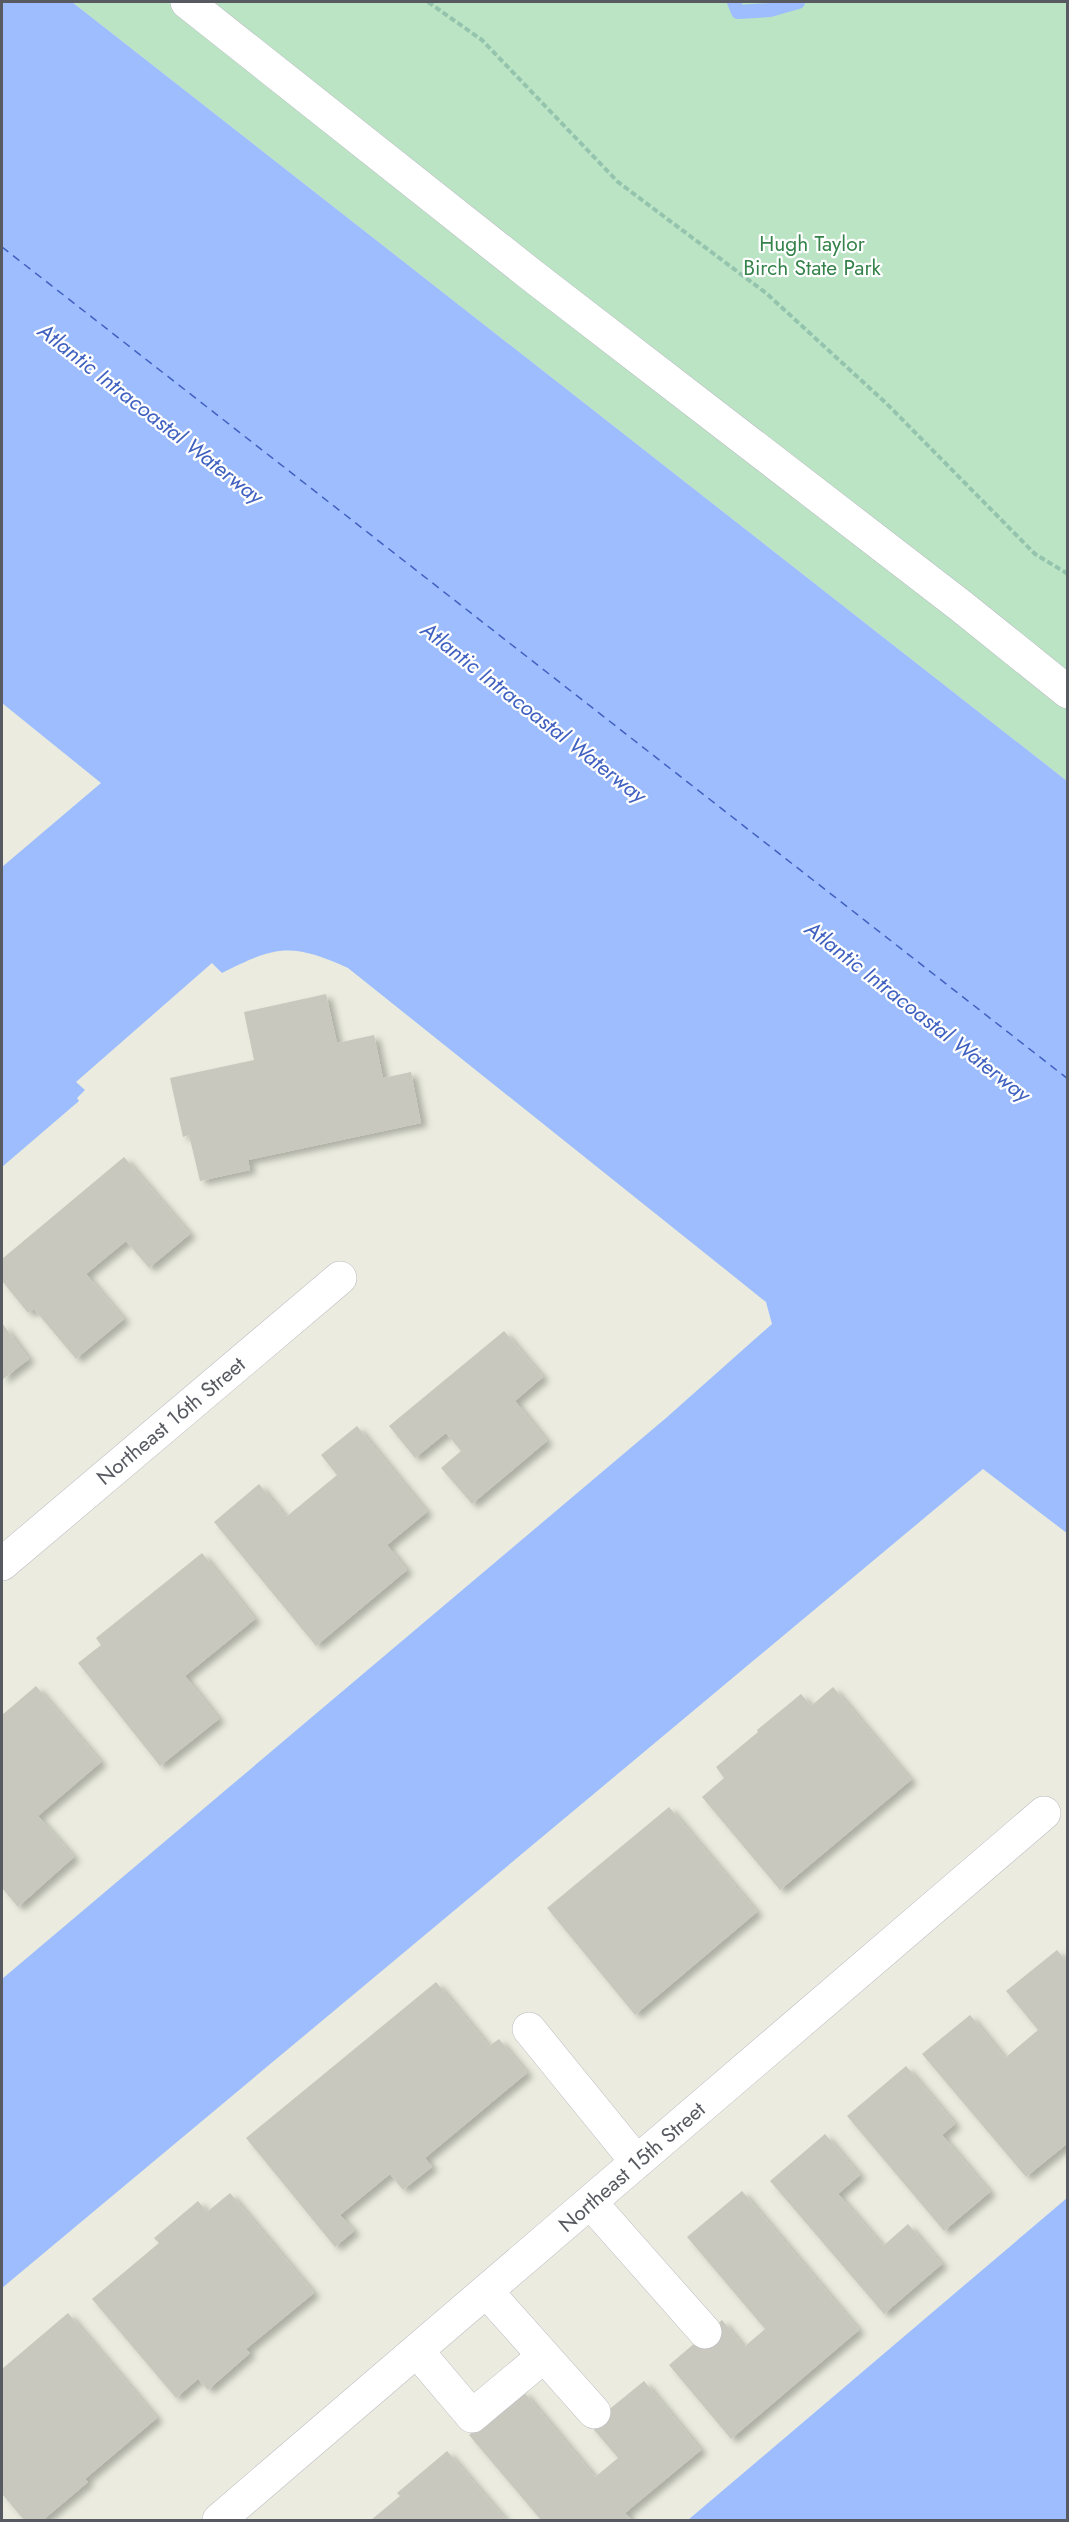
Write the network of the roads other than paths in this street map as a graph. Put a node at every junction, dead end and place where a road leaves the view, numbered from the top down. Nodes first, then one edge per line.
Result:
1 (187, 2) edge
2 (1068, 692) edge
3 (340, 1278) dead end
4 (2, 1564) edge
5 (1044, 1813) dead end
6 (529, 2030) dead end
7 (637, 2162) junction
8 (591, 2203) junction
9 (486, 2292) junction
10 (705, 2332) dead end
11 (417, 2351) junction
12 (544, 2356) junction
13 (594, 2412) dead end
14 (219, 2520) edge

1 - 2 street
3 - 4 street, Northeast 16th Street
5 - 7 street, Northeast 15th Street
6 - 7 street
7 - 8 street, Northeast 15th Street
8 - 9 street, Northeast 15th Street
8 - 10 street
9 - 11 street, Northeast 15th Street
9 - 12 street
11 - 12 street
11 - 14 street, Northeast 15th Street
12 - 13 street

